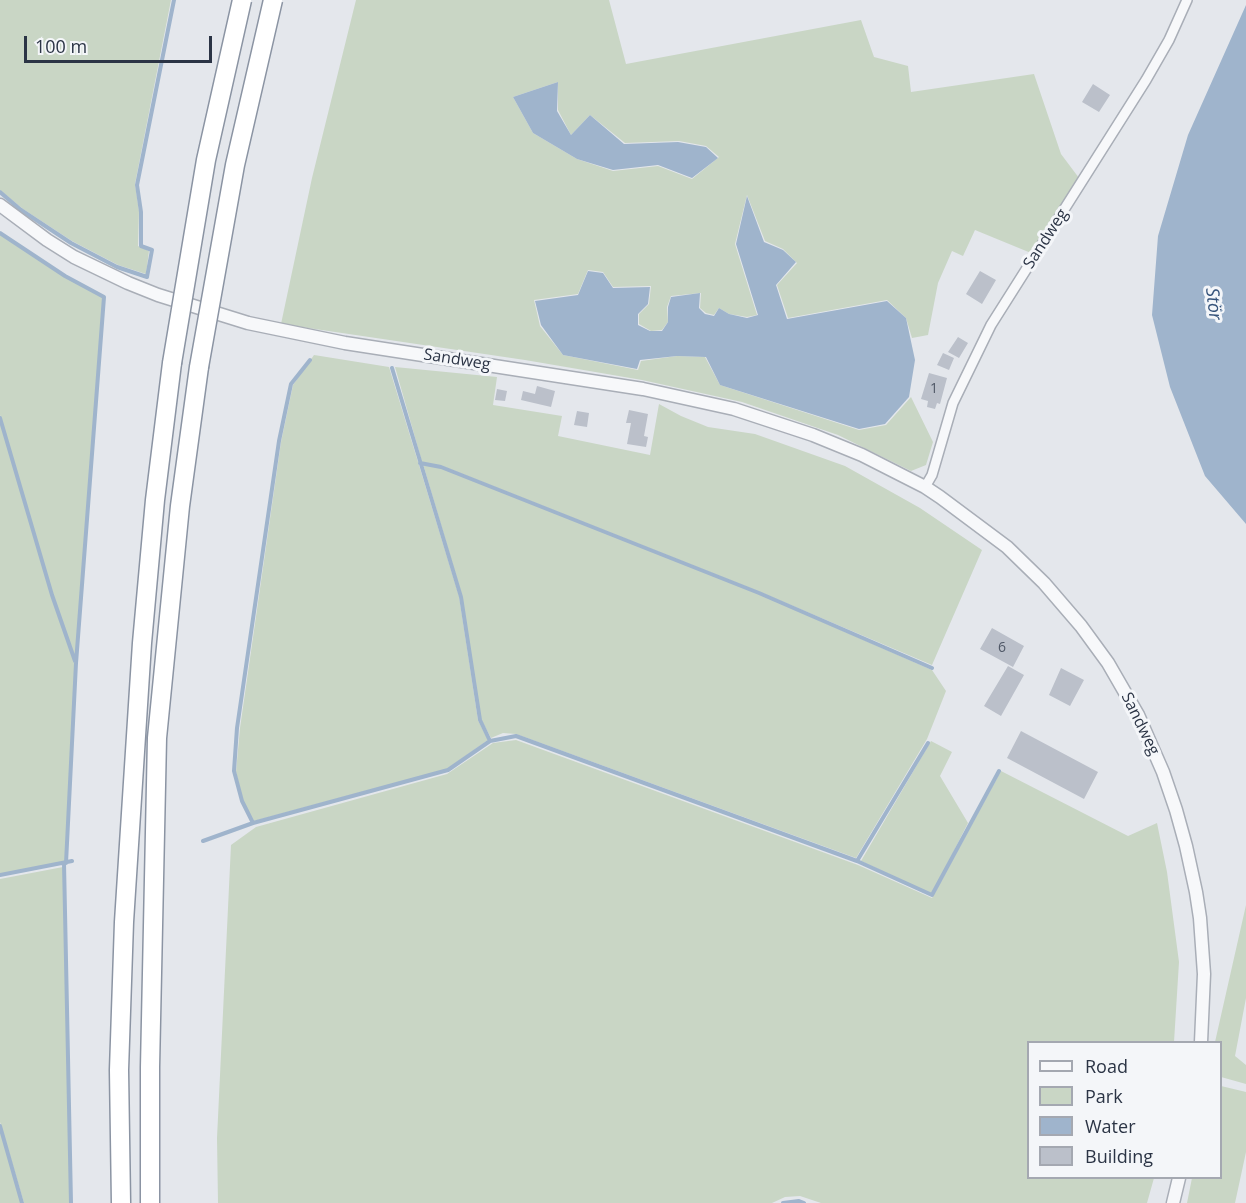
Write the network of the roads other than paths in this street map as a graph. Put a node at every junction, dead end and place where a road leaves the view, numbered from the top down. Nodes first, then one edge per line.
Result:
1 (242, 0) edge
2 (273, 0) edge
3 (1187, 0) edge
4 (0, 205) edge
5 (925, 487) junction
6 (1201, 1040) edge
7 (1179, 1179) edge
8 (121, 1203) edge
9 (150, 1203) edge
10 (1173, 1203) edge

1 - 8 highway, bridge
2 - 9 highway, bridge
3 - 5 street, Sandweg
4 - 5 street, Sandweg
5 - 6 street, Sandweg
7 - 10 street

